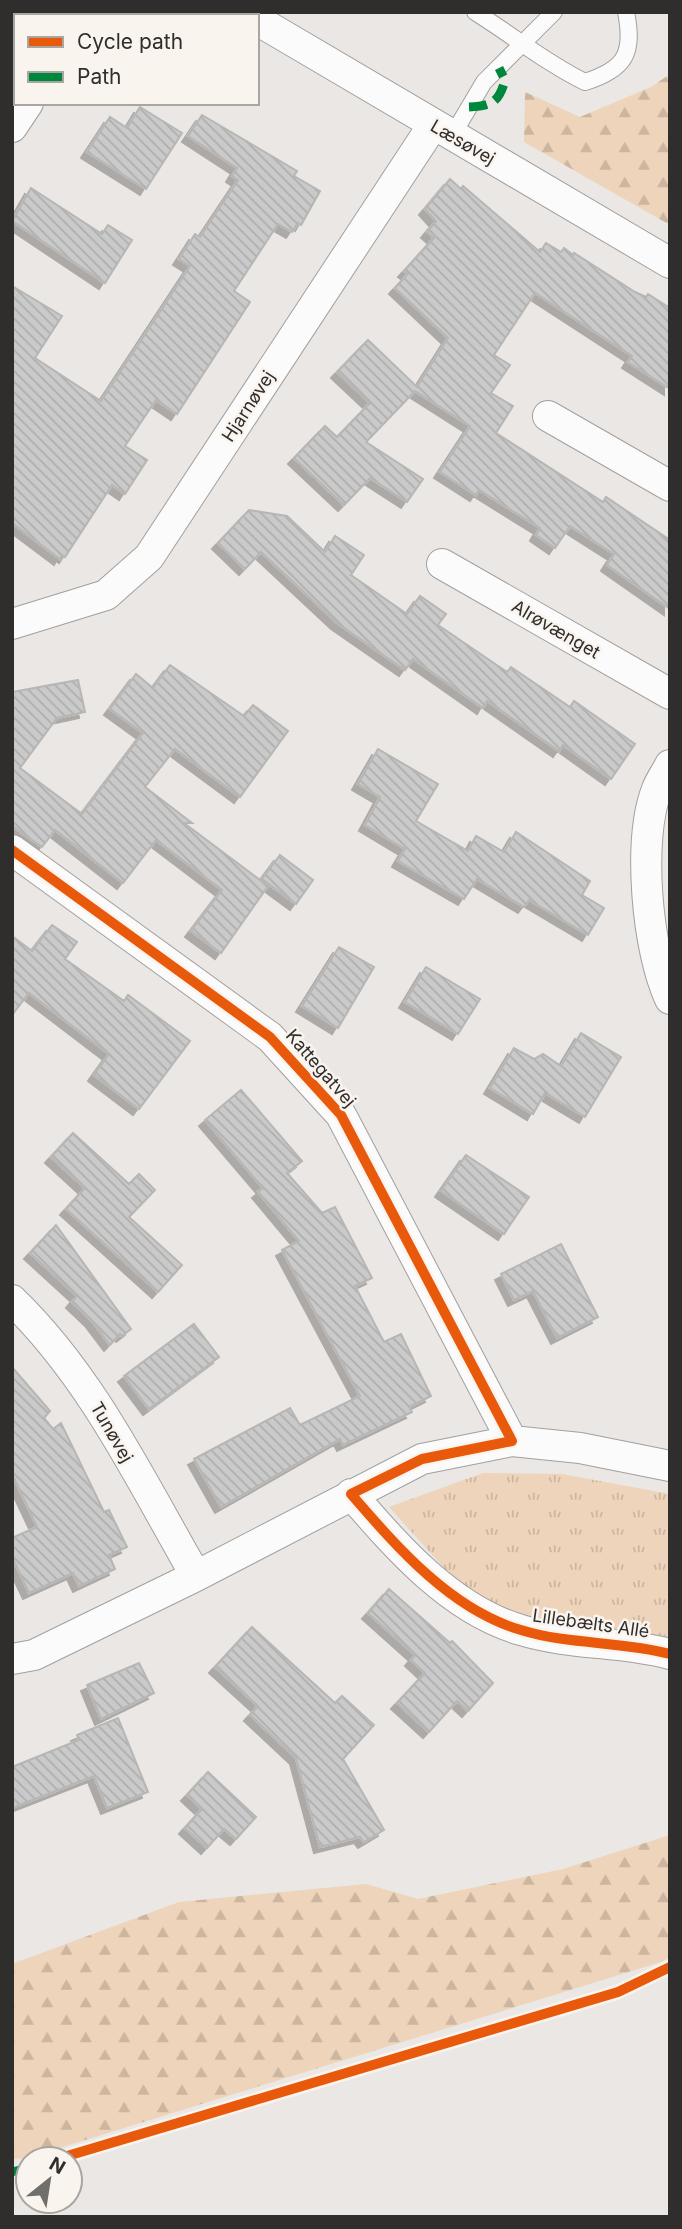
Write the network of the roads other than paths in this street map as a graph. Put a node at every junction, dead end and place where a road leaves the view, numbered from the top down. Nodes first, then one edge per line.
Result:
1 (475, 12) edge
2 (554, 12) edge
3 (626, 12) edge
4 (259, 21) edge
5 (525, 43) junction
6 (27, 105) edge
7 (12, 127) edge
8 (443, 130) junction
9 (670, 262) edge
10 (548, 416) dead end
11 (670, 486) edge
12 (442, 564) dead end
13 (12, 624) edge
14 (670, 694) edge
15 (670, 765) edge
16 (12, 850) edge
17 (670, 999) edge
18 (12, 1300) edge
19 (512, 1441) junction
20 (670, 1466) edge
21 (351, 1494) junction
22 (195, 1576) junction
23 (670, 1654) edge
24 (12, 1659) edge

1 - 5 lane
2 - 5 lane
3 - 5 lane
4 - 8 street, Læsøvej
5 - 8 lane
6 - 7 street
8 - 9 street, Læsøvej
8 - 13 street, Hjarnøvej
10 - 11 street
12 - 14 street, Alrøvænget
15 - 17 street
16 - 19 street, Kattegatvej
18 - 22 street, Tunøvej
19 - 20 street
19 - 21 street
21 - 22 street
21 - 23 street, Lillebælts Allé
22 - 24 street

